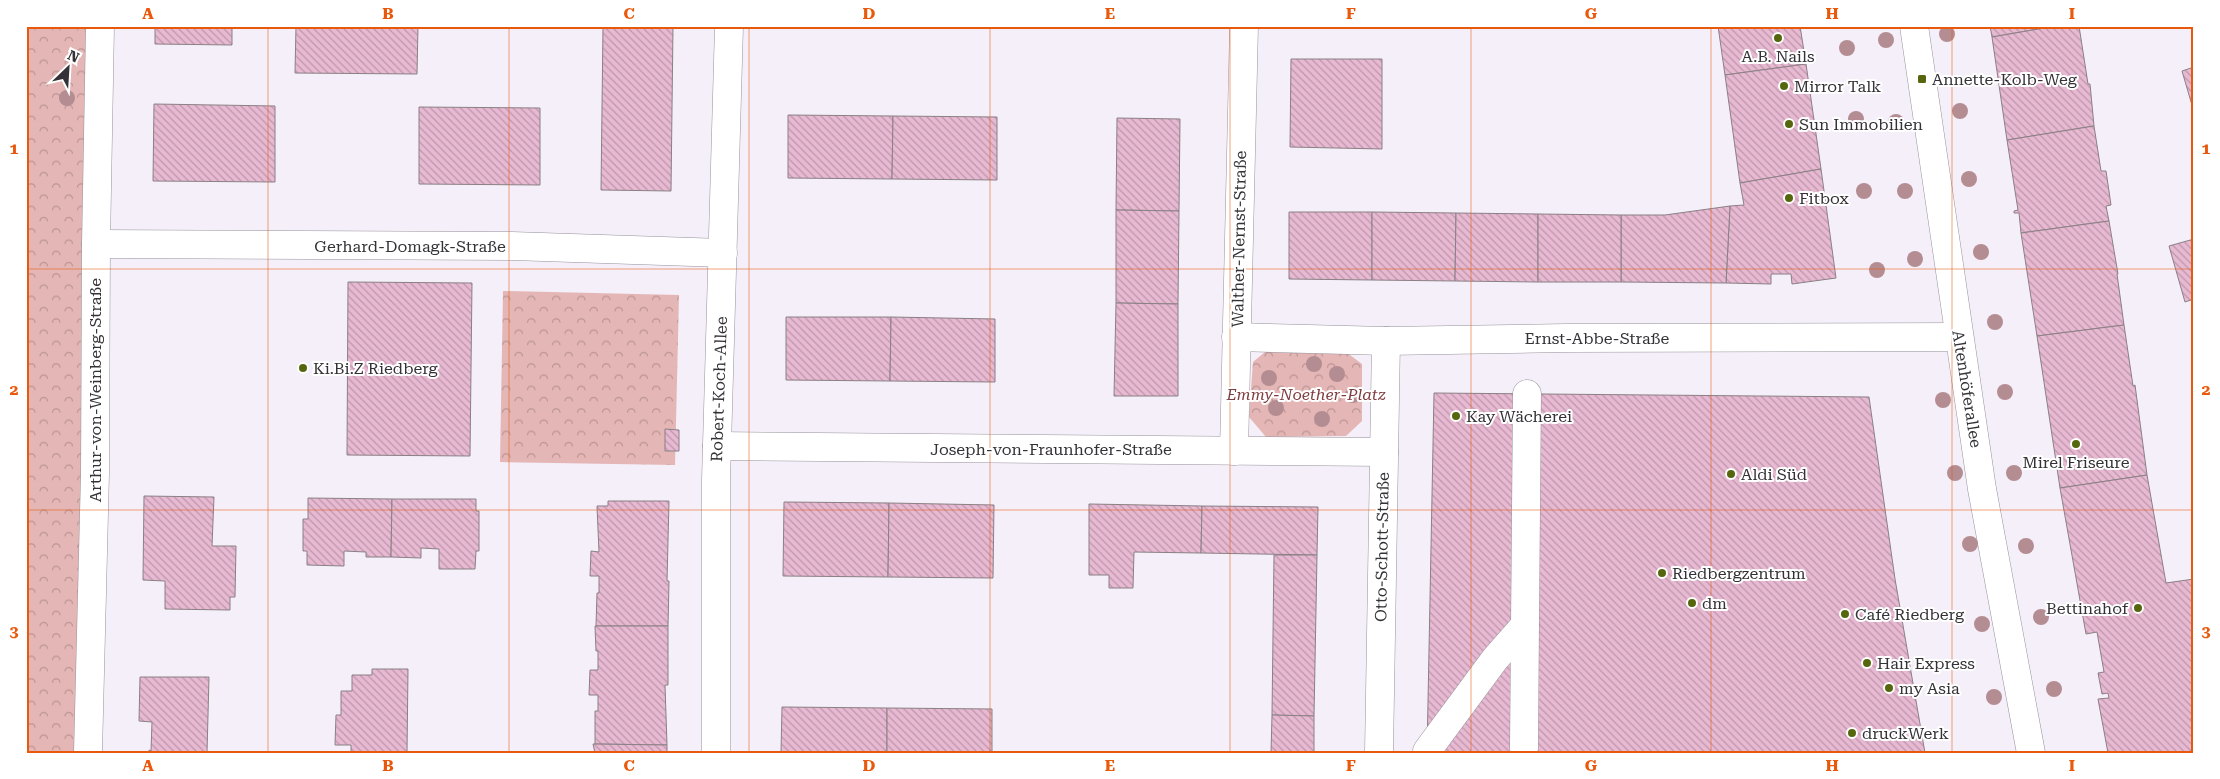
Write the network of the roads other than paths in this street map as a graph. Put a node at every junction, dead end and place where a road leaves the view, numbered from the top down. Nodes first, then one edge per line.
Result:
1 (100, 26) edge
2 (729, 26) edge
3 (1244, 26) edge
4 (1914, 26) edge
5 (96, 244) junction
6 (723, 253) junction
7 (1236, 337) junction
8 (1959, 337) junction
9 (1386, 341) junction
10 (1527, 394) dead end
11 (717, 446) junction
12 (1234, 451) junction
13 (1384, 452) junction
14 (1525, 625) junction
15 (1524, 748) dead end
16 (1427, 751) dead end
17 (2030, 752) edge
18 (88, 753) edge
19 (716, 753) edge
20 (1379, 753) edge

1 - 5 street, Arthur-von-Weinberg-Straße
2 - 6 street, Robert-Koch-Allee
3 - 7 street, Walther-Nernst-Straße
4 - 8 street, Altenhöferallee
5 - 6 street, Gerhard-Domagk-Straße
5 - 18 street, Arthur-von-Weinberg-Straße
6 - 11 street, Robert-Koch-Allee
7 - 9 street, Ernst-Abbe-Straße
7 - 12 street, Walther-Nernst-Straße
8 - 9 street, Ernst-Abbe-Straße
8 - 17 street, Altenhöferallee
9 - 13 street, Otto-Schott-Straße
10 - 14 street
11 - 12 street, Joseph-von-Fraunhofer-Straße
11 - 19 street, Robert-Koch-Allee
12 - 13 street, Joseph-von-Fraunhofer-Straße
13 - 20 street, Otto-Schott-Straße
14 - 15 street
14 - 16 street

